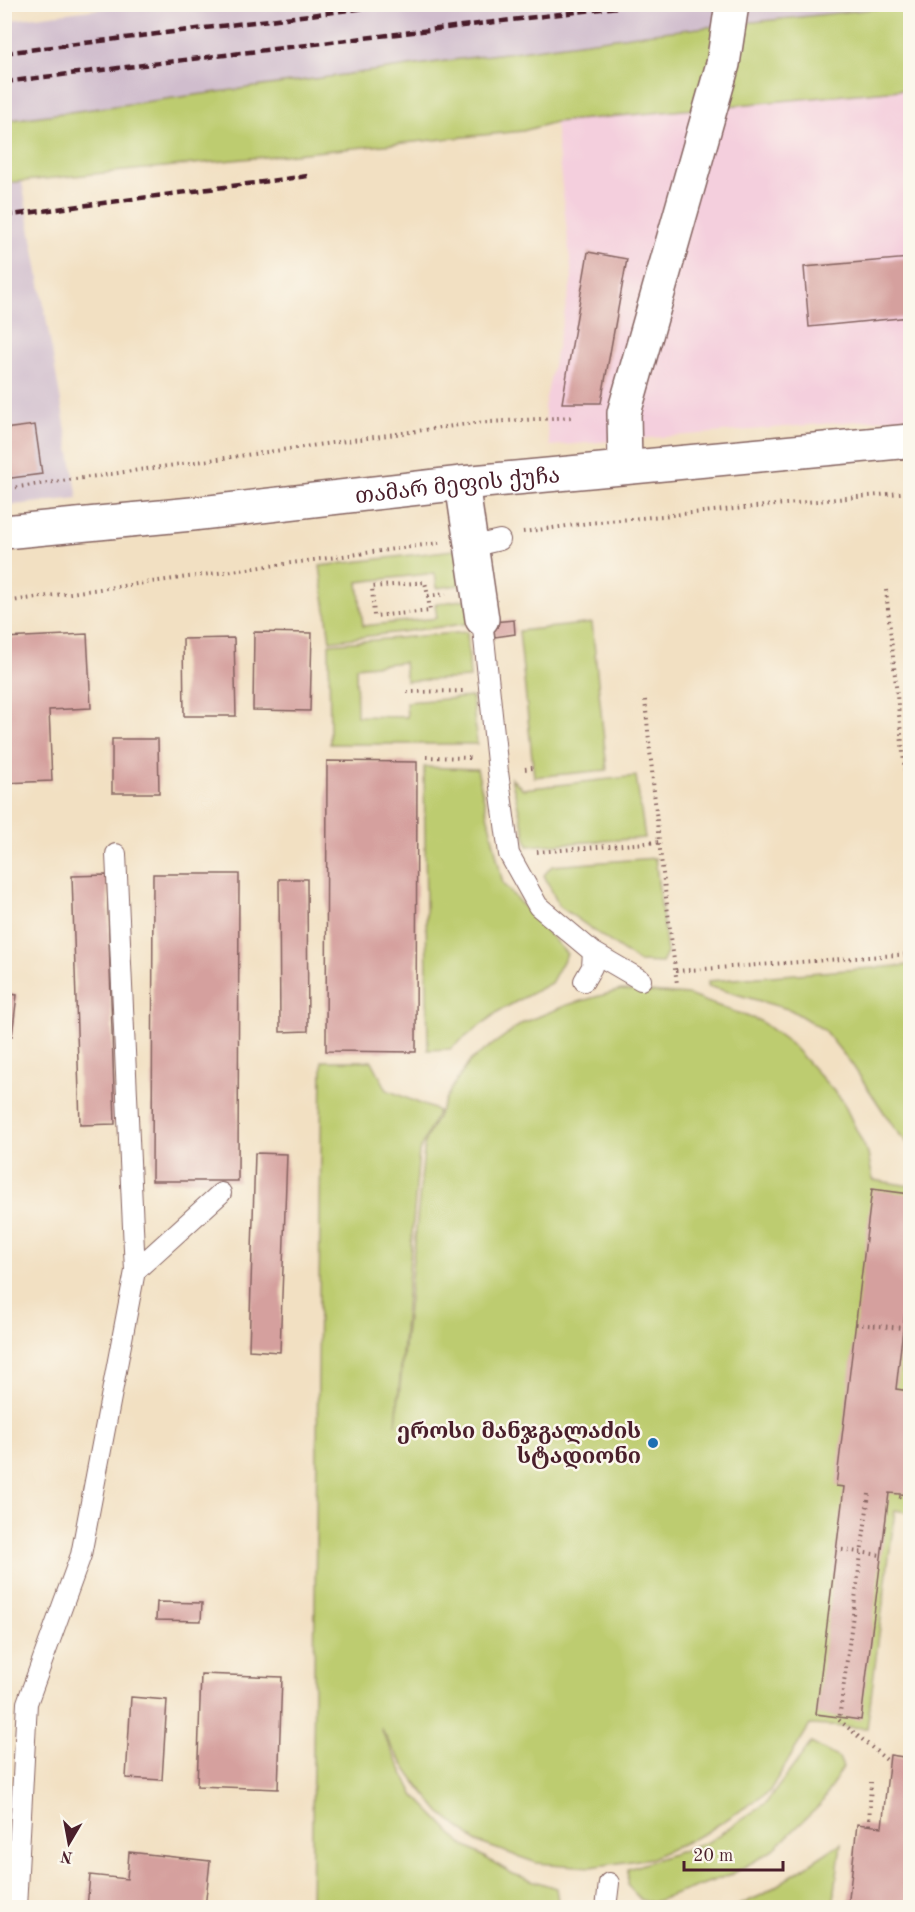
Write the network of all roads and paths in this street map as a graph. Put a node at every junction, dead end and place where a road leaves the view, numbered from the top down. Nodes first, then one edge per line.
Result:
1 (732, 4) edge
2 (572, 417) dead end
3 (910, 441) edge
4 (624, 467) junction
5 (462, 483) junction
6 (4, 489) edge
7 (4, 532) edge
8 (886, 590) dead end
9 (428, 596) junction
10 (479, 605) junction
11 (488, 690) junction
12 (407, 692) dead end
13 (645, 700) dead end
14 (426, 757) dead end
15 (497, 759) junction
16 (910, 820) edge
17 (659, 842) junction
18 (116, 854) dead end
19 (509, 854) junction
20 (593, 952) junction
21 (910, 954) edge
22 (676, 971) junction
23 (641, 980) dead end
24 (584, 981) dead end
25 (678, 984) dead end
26 (221, 1193) dead end
27 (135, 1271) junction
28 (856, 1324) dead end
29 (903, 1328) dead end
30 (869, 1494) dead end
31 (899, 1497) dead end
32 (910, 1499) edge
33 (836, 1549) dead end
34 (881, 1555) dead end
35 (889, 1761) dead end
36 (871, 1782) dead end
37 (869, 1825) dead end
38 (609, 1883) dead end
39 (16, 1908) edge
40 (606, 1908) edge

1 - 4 main road
2 - 6 path
3 - 4 main road, თამარ მეფის ქუჩა
4 - 5 main road, თამარ მეფის ქუჩა
5 - 7 main road, თამარ მეფის ქუჩა
5 - 10 main road
8 - 16 path
9 - 9 path
9 - 10 path
10 - 11 lane
11 - 12 path
11 - 15 lane
13 - 17 path
14 - 15 path
15 - 19 lane
17 - 19 path
17 - 22 path
18 - 27 lane
19 - 20 lane
20 - 23 lane
20 - 24 lane
21 - 22 path
22 - 25 path
26 - 27 lane
27 - 39 lane
28 - 29 path
30 - 35 path
31 - 32 path
33 - 34 path
36 - 37 path
38 - 40 lane

